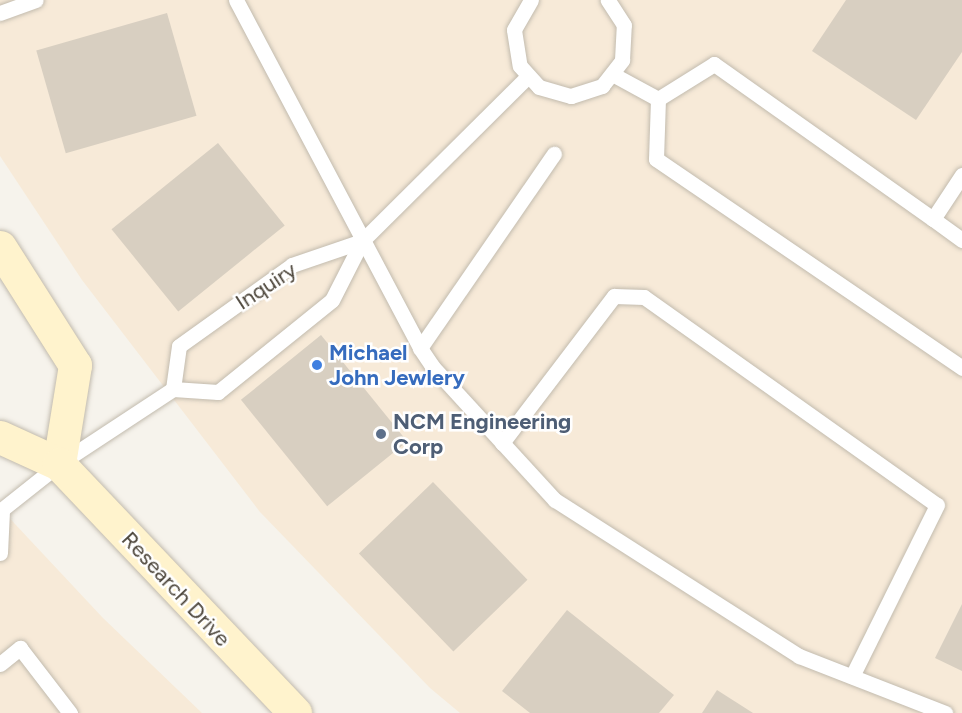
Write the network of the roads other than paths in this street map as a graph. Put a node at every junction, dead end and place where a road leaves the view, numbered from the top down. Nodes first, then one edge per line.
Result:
1 (36, 0) edge
2 (236, 0) edge
3 (531, 0) edge
4 (630, 0) edge
5 (612, 5) edge
6 (0, 13) edge
7 (614, 75) junction
8 (527, 77) junction
9 (658, 99) junction
10 (554, 154) dead end
11 (962, 175) edge
12 (933, 219) junction
13 (962, 240) edge
14 (362, 241) junction
15 (0, 247) edge
16 (420, 348) junction
17 (962, 368) edge
18 (172, 388) junction
19 (0, 437) edge
20 (502, 443) junction
21 (58, 464) junction
22 (1, 511) edge
23 (0, 553) edge
24 (0, 664) edge
25 (852, 676) junction
26 (70, 713) edge
27 (295, 713) edge
28 (945, 713) edge

1 - 6 lane
2 - 14 lane
3 - 8 lane
4 - 5 lane
5 - 7 lane
7 - 8 lane
7 - 9 lane
8 - 14 lane
9 - 12 lane
9 - 17 lane
10 - 16 lane
11 - 12 lane
12 - 13 lane
14 - 16 lane
14 - 18 lane, Inquiry
14 - 18 lane
15 - 21 main road
16 - 20 lane
18 - 21 lane
19 - 21 main road, Research Drive
20 - 25 lane
20 - 25 lane
21 - 22 lane
21 - 27 main road, Research Drive
22 - 23 lane
24 - 26 lane
25 - 28 lane

